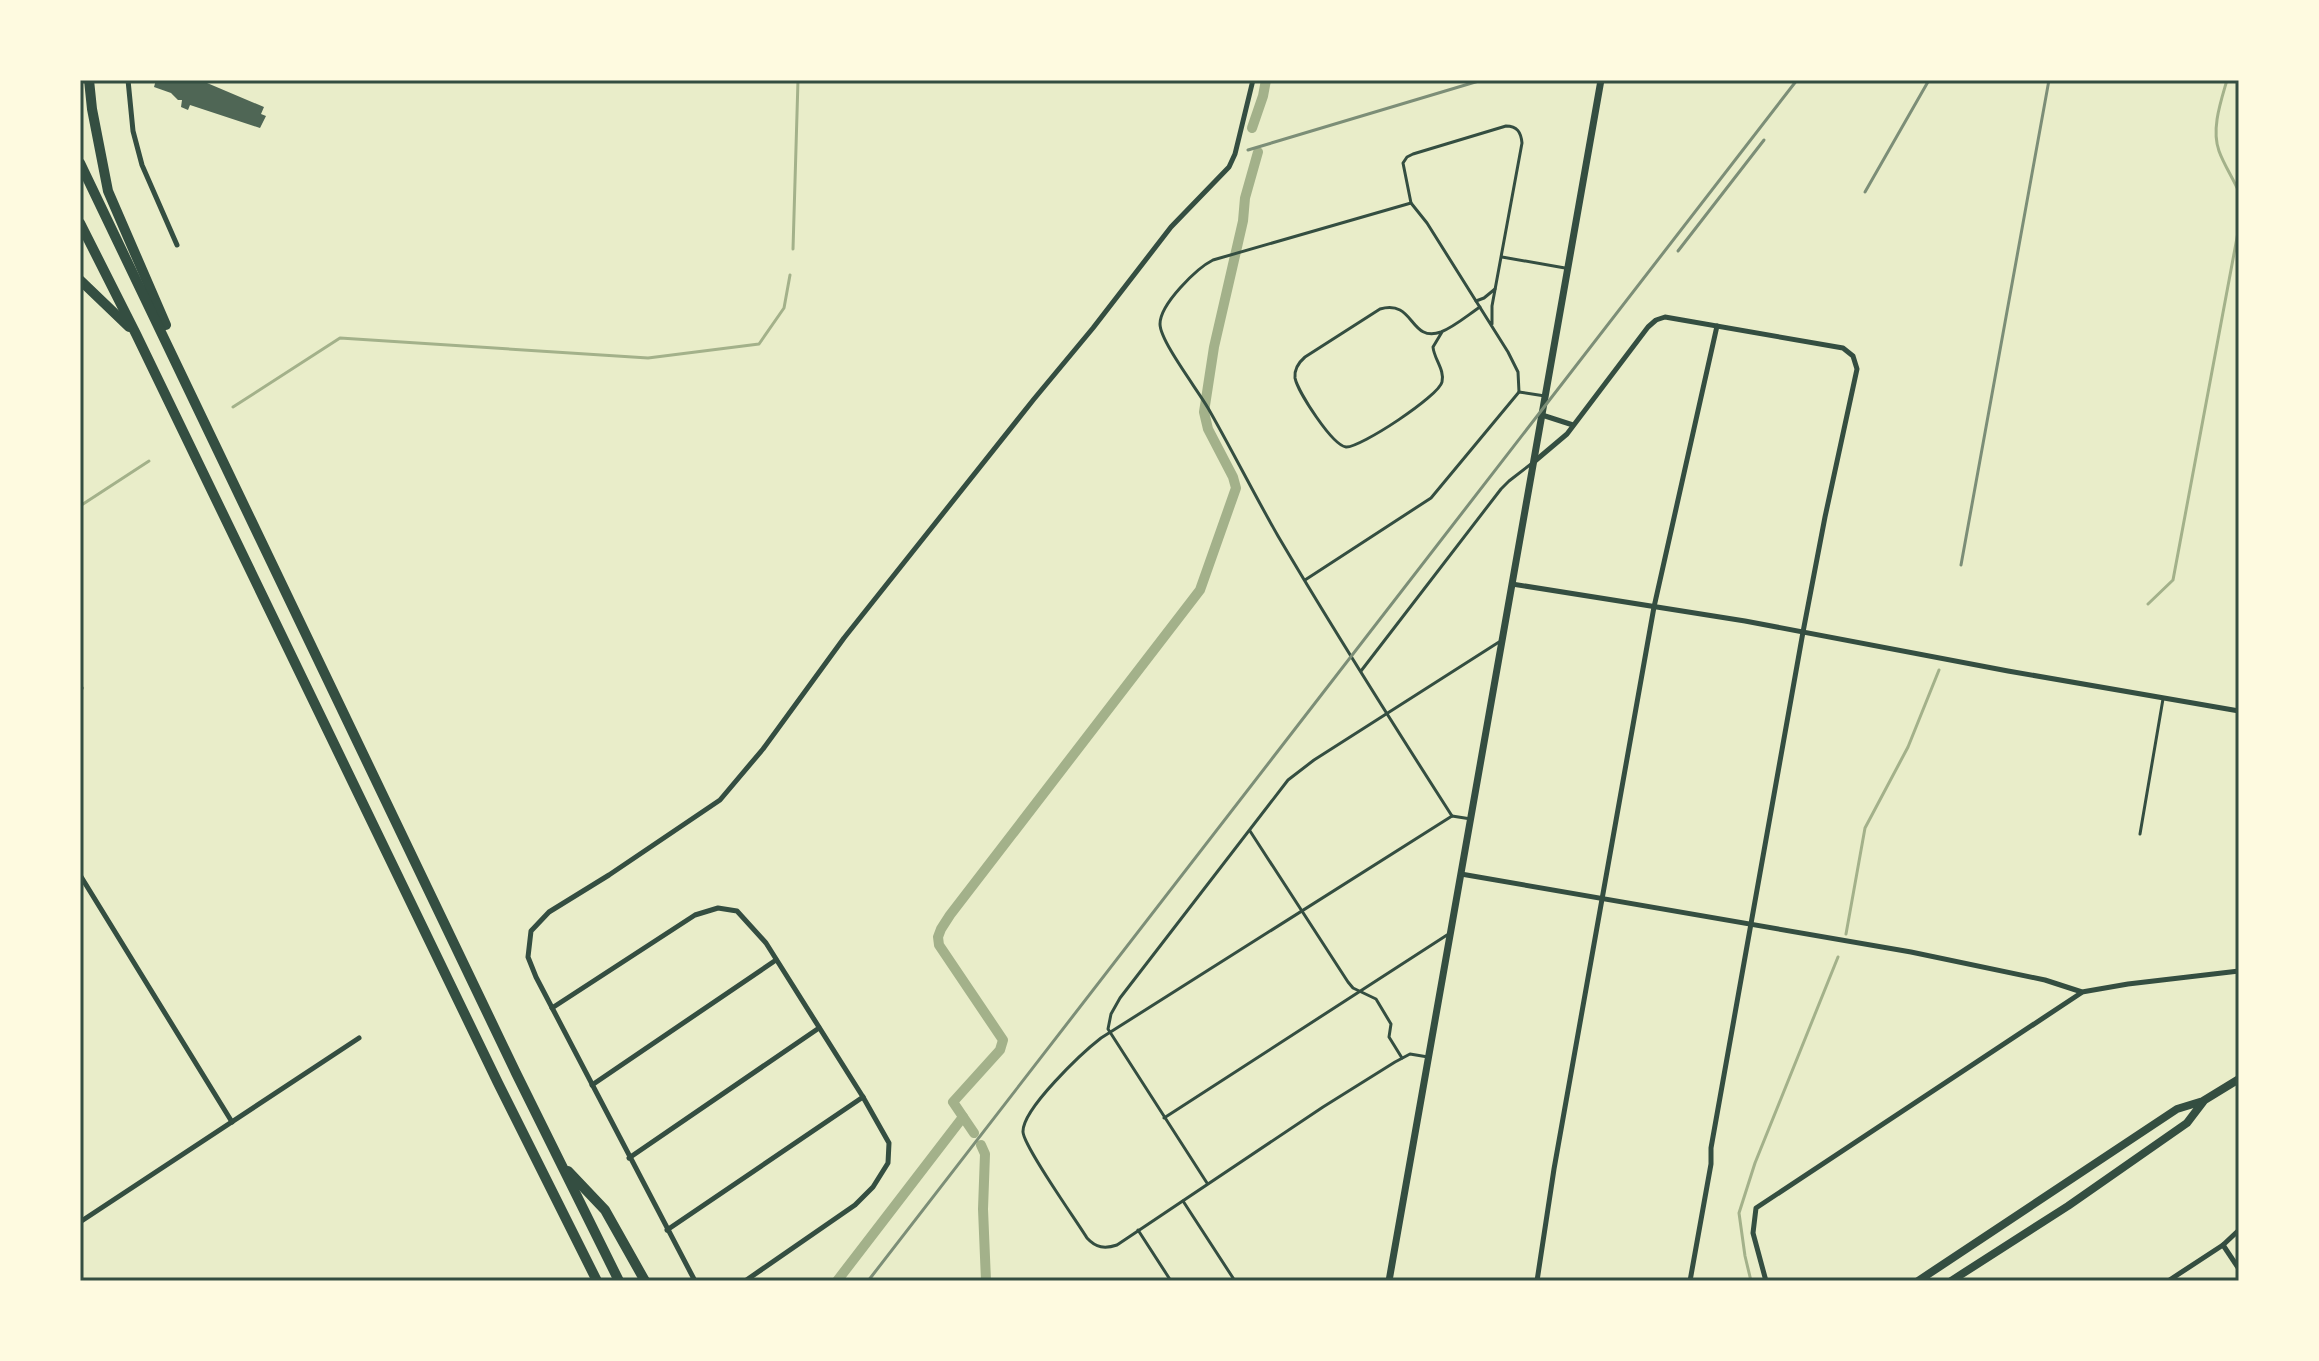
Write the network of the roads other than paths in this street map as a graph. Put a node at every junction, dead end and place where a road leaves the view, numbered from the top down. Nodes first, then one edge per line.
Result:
1 (89, 80) edge
2 (128, 80) edge
3 (1253, 80) edge
4 (1601, 80) edge
5 (80, 163) edge
6 (1411, 203) junction
7 (80, 223) edge
8 (177, 245) dead end
9 (1502, 257) junction
10 (1568, 269) junction
11 (80, 280) edge
12 (1495, 289) junction
13 (1476, 301) junction
14 (1480, 307) junction
15 (1492, 324) junction
16 (1717, 326) junction
17 (1442, 332) junction
18 (136, 334) junction
19 (1519, 392) junction
20 (1545, 396) junction
21 (1542, 415) junction
22 (1573, 425) junction
23 (220, 452) junction
24 (1534, 462) junction
25 (1305, 580) junction
26 (1512, 584) junction
27 (1654, 607) junction
28 (1803, 632) junction
29 (1502, 640) junction
30 (1361, 671) junction
31 (2163, 697) junction
32 (2239, 711) edge
33 (1387, 714) junction
34 (1452, 816) junction
35 (1471, 819) junction
36 (1250, 830) junction
37 (2140, 834) dead end
38 (1461, 874) junction
39 (80, 875) edge
40 (1602, 899) junction
41 (1304, 912) junction
42 (1751, 925) junction
43 (1450, 933) junction
44 (776, 960) junction
45 (2239, 971) edge
46 (1360, 992) junction
47 (2082, 992) junction
48 (552, 1008) junction
49 (819, 1028) junction
50 (1111, 1034) junction
51 (359, 1038) dead end
52 (1428, 1057) junction
53 (1402, 1058) junction
54 (2239, 1079) edge
55 (592, 1085) junction
56 (863, 1097) junction
57 (2203, 1101) junction
58 (1164, 1118) junction
59 (232, 1122) junction
60 (629, 1158) junction
61 (561, 1163) junction
62 (1208, 1184) junction
63 (1183, 1201) junction
64 (80, 1222) edge
65 (667, 1230) junction
66 (1138, 1230) junction
67 (2239, 1230) edge
68 (2223, 1245) junction
69 (2239, 1269) edge
70 (597, 1281) edge
71 (619, 1281) edge
72 (645, 1281) edge
73 (695, 1281) edge
74 (745, 1281) edge
75 (1171, 1281) edge
76 (1235, 1281) edge
77 (1389, 1281) edge
78 (1537, 1281) edge
79 (1690, 1281) edge
80 (1766, 1281) edge
81 (1918, 1281) edge
82 (1951, 1281) edge
83 (2168, 1281) edge

1 - 23 highway
2 - 8 street
3 - 48 street
4 - 10 street
5 - 23 highway
6 - 9 lane
6 - 13 lane
6 - 25 lane
7 - 18 highway
9 - 10 lane
9 - 12 lane
10 - 20 street
11 - 18 highway
12 - 13 lane
12 - 15 lane
13 - 14 lane
14 - 15 lane
14 - 17 lane
15 - 19 lane
16 - 22 street
16 - 27 street
16 - 28 street
17 - 17 lane
18 - 70 highway
19 - 20 lane
19 - 25 lane
20 - 21 street
21 - 22 street
21 - 24 street
22 - 24 street
23 - 61 highway
24 - 26 street
24 - 30 lane
25 - 30 lane
26 - 27 street
26 - 29 street
27 - 28 street
27 - 40 street
28 - 31 street
28 - 42 street
29 - 33 lane
29 - 35 street
30 - 33 lane
31 - 32 street
31 - 37 lane
33 - 34 lane
33 - 36 lane
34 - 35 lane
34 - 41 lane
35 - 38 street
36 - 41 lane
36 - 50 lane
38 - 40 street
38 - 43 street
39 - 59 street
40 - 42 street
40 - 78 street
41 - 46 lane
41 - 50 lane
42 - 47 street
42 - 79 street
43 - 46 lane
43 - 52 street
44 - 48 street
44 - 49 street
44 - 55 street
45 - 47 street
46 - 53 lane
46 - 58 lane
47 - 80 street
48 - 55 street
49 - 56 street
49 - 60 street
50 - 58 lane
50 - 66 lane
51 - 59 street
52 - 53 lane
52 - 77 street
53 - 62 lane
54 - 57 main road
55 - 60 street
56 - 65 street
56 - 74 street
57 - 81 main road
57 - 82 main road
58 - 62 lane
59 - 64 street
60 - 65 street
61 - 71 highway
61 - 72 highway
62 - 63 lane
63 - 66 lane
63 - 76 lane
65 - 73 street
66 - 75 lane
67 - 68 street
68 - 69 street
68 - 83 street

